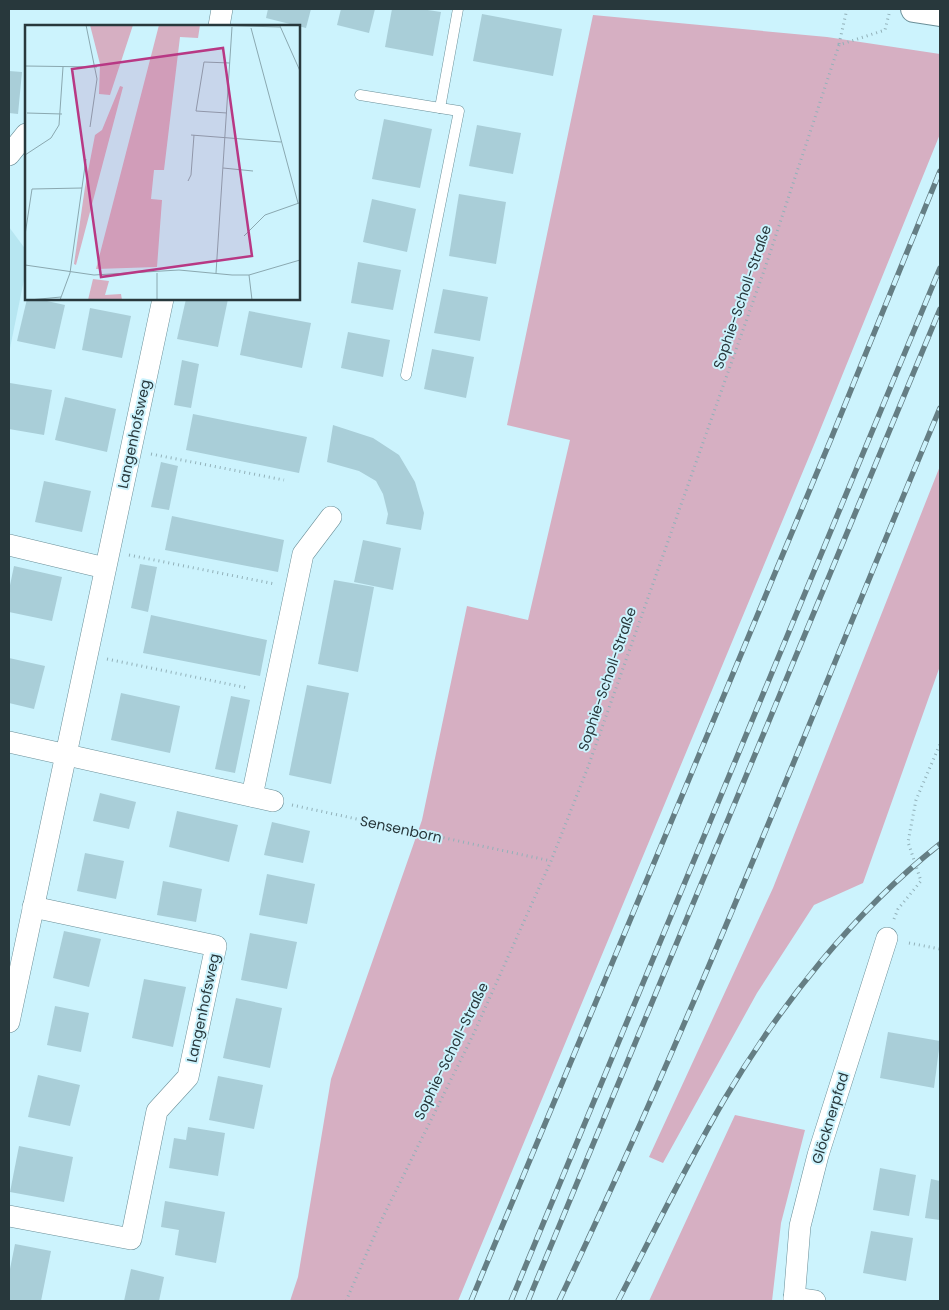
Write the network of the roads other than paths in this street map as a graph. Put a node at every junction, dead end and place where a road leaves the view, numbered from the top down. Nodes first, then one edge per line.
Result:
1 (222, 9) edge
2 (458, 9) edge
3 (914, 9) edge
4 (940, 13) edge
5 (219, 25) edge
6 (360, 95) dead end
7 (440, 108) junction
8 (25, 135) edge
9 (9, 155) edge
10 (162, 300) edge
11 (406, 375) dead end
12 (331, 517) dead end
13 (9, 545) edge
14 (107, 560) junction
15 (9, 742) edge
16 (66, 755) junction
17 (252, 796) junction
18 (273, 801) road end
19 (32, 907) junction
20 (886, 938) road end
21 (9, 1022) edge
22 (9, 1216) edge
23 (801, 1300) edge

1 - 5 street
2 - 7 lane
3 - 4 street
6 - 7 lane
7 - 11 lane
8 - 9 street
10 - 14 street, Langenhofsweg
12 - 17 street
13 - 14 street
14 - 16 street, Langenhofsweg
15 - 16 street
16 - 17 street
16 - 19 street, Langenhofsweg
17 - 18 street
19 - 21 street, Langenhofsweg
19 - 22 street, Langenhofsweg
20 - 23 street, Glöcknerpfad

